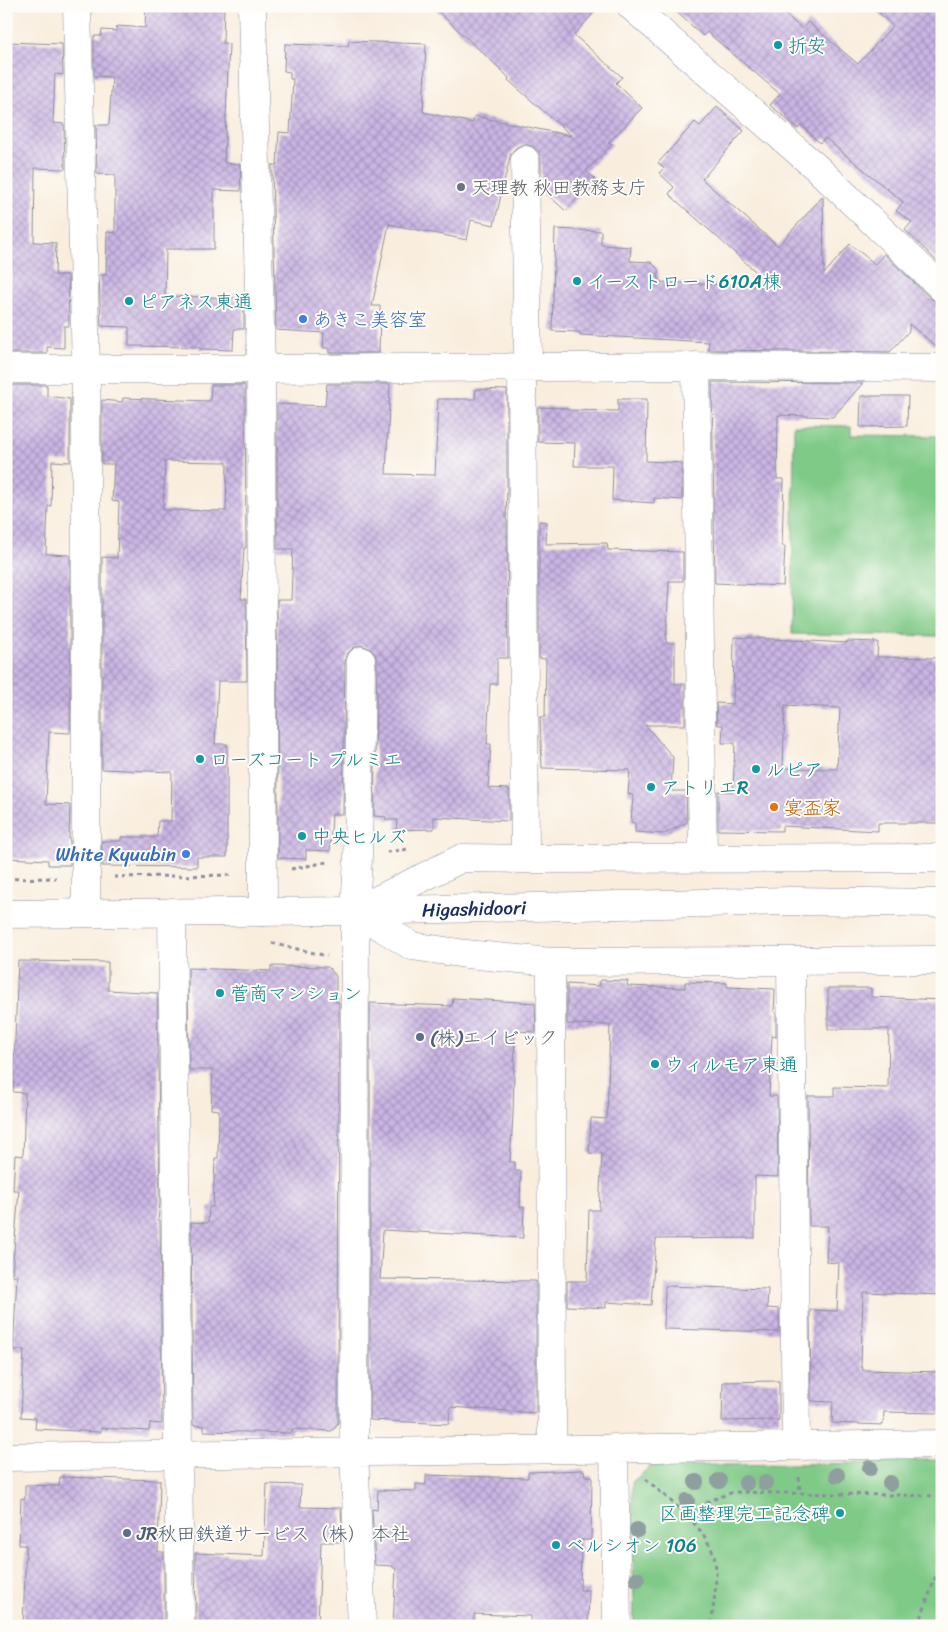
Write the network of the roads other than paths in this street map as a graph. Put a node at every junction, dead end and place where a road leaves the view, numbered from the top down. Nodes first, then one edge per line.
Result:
1 (77, 6) edge
2 (252, 6) edge
3 (631, 6) edge
4 (525, 160) dead end
5 (942, 288) edge
6 (696, 366) junction
7 (525, 367) junction
8 (942, 368) edge
9 (6, 369) edge
10 (86, 369) junction
11 (261, 369) junction
12 (361, 661) dead end
13 (703, 858) junction
14 (942, 858) edge
15 (525, 859) junction
16 (942, 904) edge
17 (172, 912) junction
18 (263, 912) junction
19 (355, 912) junction
20 (86, 913) junction
21 (6, 914) edge
22 (942, 960) edge
23 (551, 962) junction
24 (791, 962) junction
25 (942, 1444) edge
26 (796, 1446) junction
27 (552, 1448) junction
28 (614, 1448) junction
29 (354, 1452) junction
30 (178, 1454) junction
31 (6, 1456) edge
32 (180, 1626) edge
33 (362, 1626) edge
34 (617, 1626) edge

1 - 10 street
2 - 11 street
3 - 5 street
4 - 7 street
6 - 7 street
6 - 8 street
6 - 13 street
7 - 11 street
7 - 15 street
9 - 10 street
10 - 11 street
10 - 20 street
11 - 18 street
12 - 19 street
13 - 14 street
13 - 15 street
15 - 19 street
16 - 19 street, Higashidoori
17 - 18 street, Higashidoori
17 - 20 street, Higashidoori
17 - 30 street
18 - 19 street, Higashidoori
19 - 23 street
19 - 29 street
20 - 21 street, Higashidoori
22 - 24 street
23 - 24 street
23 - 27 street
24 - 26 street
25 - 26 street
26 - 28 street
27 - 28 street
27 - 29 street
28 - 34 street
29 - 30 street
29 - 33 street
30 - 31 street
30 - 32 street

